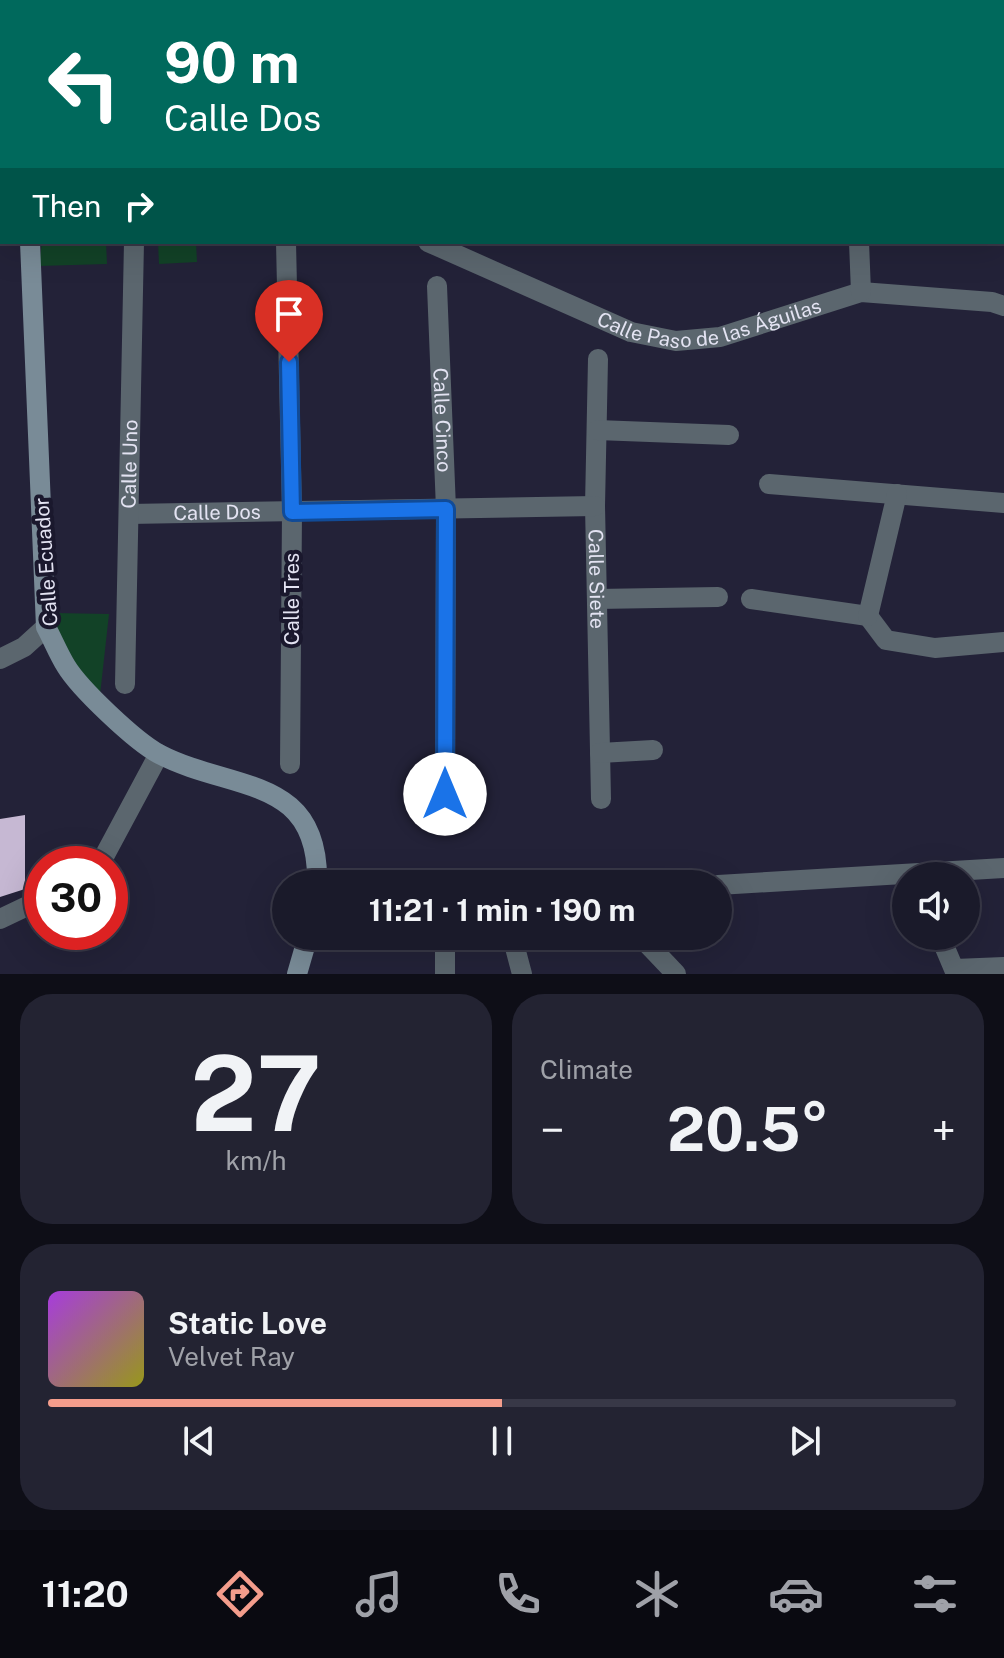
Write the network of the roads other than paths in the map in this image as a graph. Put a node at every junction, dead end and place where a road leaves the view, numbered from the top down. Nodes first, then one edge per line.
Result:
1 (30, 244) edge
2 (134, 244) edge
3 (286, 244) edge
4 (433, 244) edge
5 (859, 244) edge
6 (437, 286) dead end
7 (861, 292) junction
8 (1004, 306) edge
9 (598, 359) dead end
10 (597, 430) junction
11 (729, 435) dead end
12 (769, 484) dead end
13 (897, 494) junction
14 (1004, 503) edge
15 (595, 506) junction
16 (446, 509) junction
17 (292, 512) junction
18 (129, 514) junction
19 (718, 597) dead end
20 (597, 599) junction
21 (751, 599) dead end
22 (868, 616) junction
23 (46, 627) junction
24 (1004, 642) edge
25 (0, 659) edge
26 (125, 684) dead end
27 (653, 750) dead end
28 (600, 753) junction
29 (159, 754) junction
30 (290, 764) dead end
31 (445, 794) dead end
32 (601, 799) dead end
33 (110, 846) edge
34 (1004, 868) edge
35 (318, 870) edge
36 (980, 870) edge
37 (892, 876) edge
38 (732, 884) edge
39 (24, 908) edge
40 (0, 919) edge
41 (304, 950) edge
42 (438, 950) edge
43 (521, 950) edge
44 (653, 950) edge
45 (946, 950) edge
46 (1004, 967) edge
47 (956, 971) edge
48 (297, 974) edge
49 (445, 974) edge
50 (522, 974) edge
51 (676, 974) edge

1 - 23 street, Calle Ecuador
2 - 18 street, Calle Uno
3 - 17 street, Calle Tres
4 - 7 street, Calle Paso de las Águilas
5 - 7 street
6 - 16 street, Calle Cinco
7 - 8 street, Calle Paso de las Águilas
9 - 10 street, Calle Siete
10 - 11 street
10 - 15 street, Calle Siete
12 - 13 street
13 - 14 street
13 - 22 street
15 - 16 street, Calle Dos
15 - 20 street, Calle Siete
16 - 17 street, Calle Dos
16 - 31 street, Calle Cinco
17 - 18 street, Calle Dos
17 - 30 street, Calle Tres
18 - 26 street, Calle Uno
19 - 20 street
20 - 28 street, Calle Siete
21 - 22 street
22 - 24 street
23 - 25 street
23 - 29 street, Calle Ecuador
27 - 28 street
28 - 32 street, Calle Siete
29 - 33 street
29 - 35 street, Calle Ecuador
34 - 36 street
37 - 38 street
39 - 40 street
41 - 48 street
42 - 49 street
43 - 50 street
44 - 51 street
45 - 47 street
46 - 47 street

